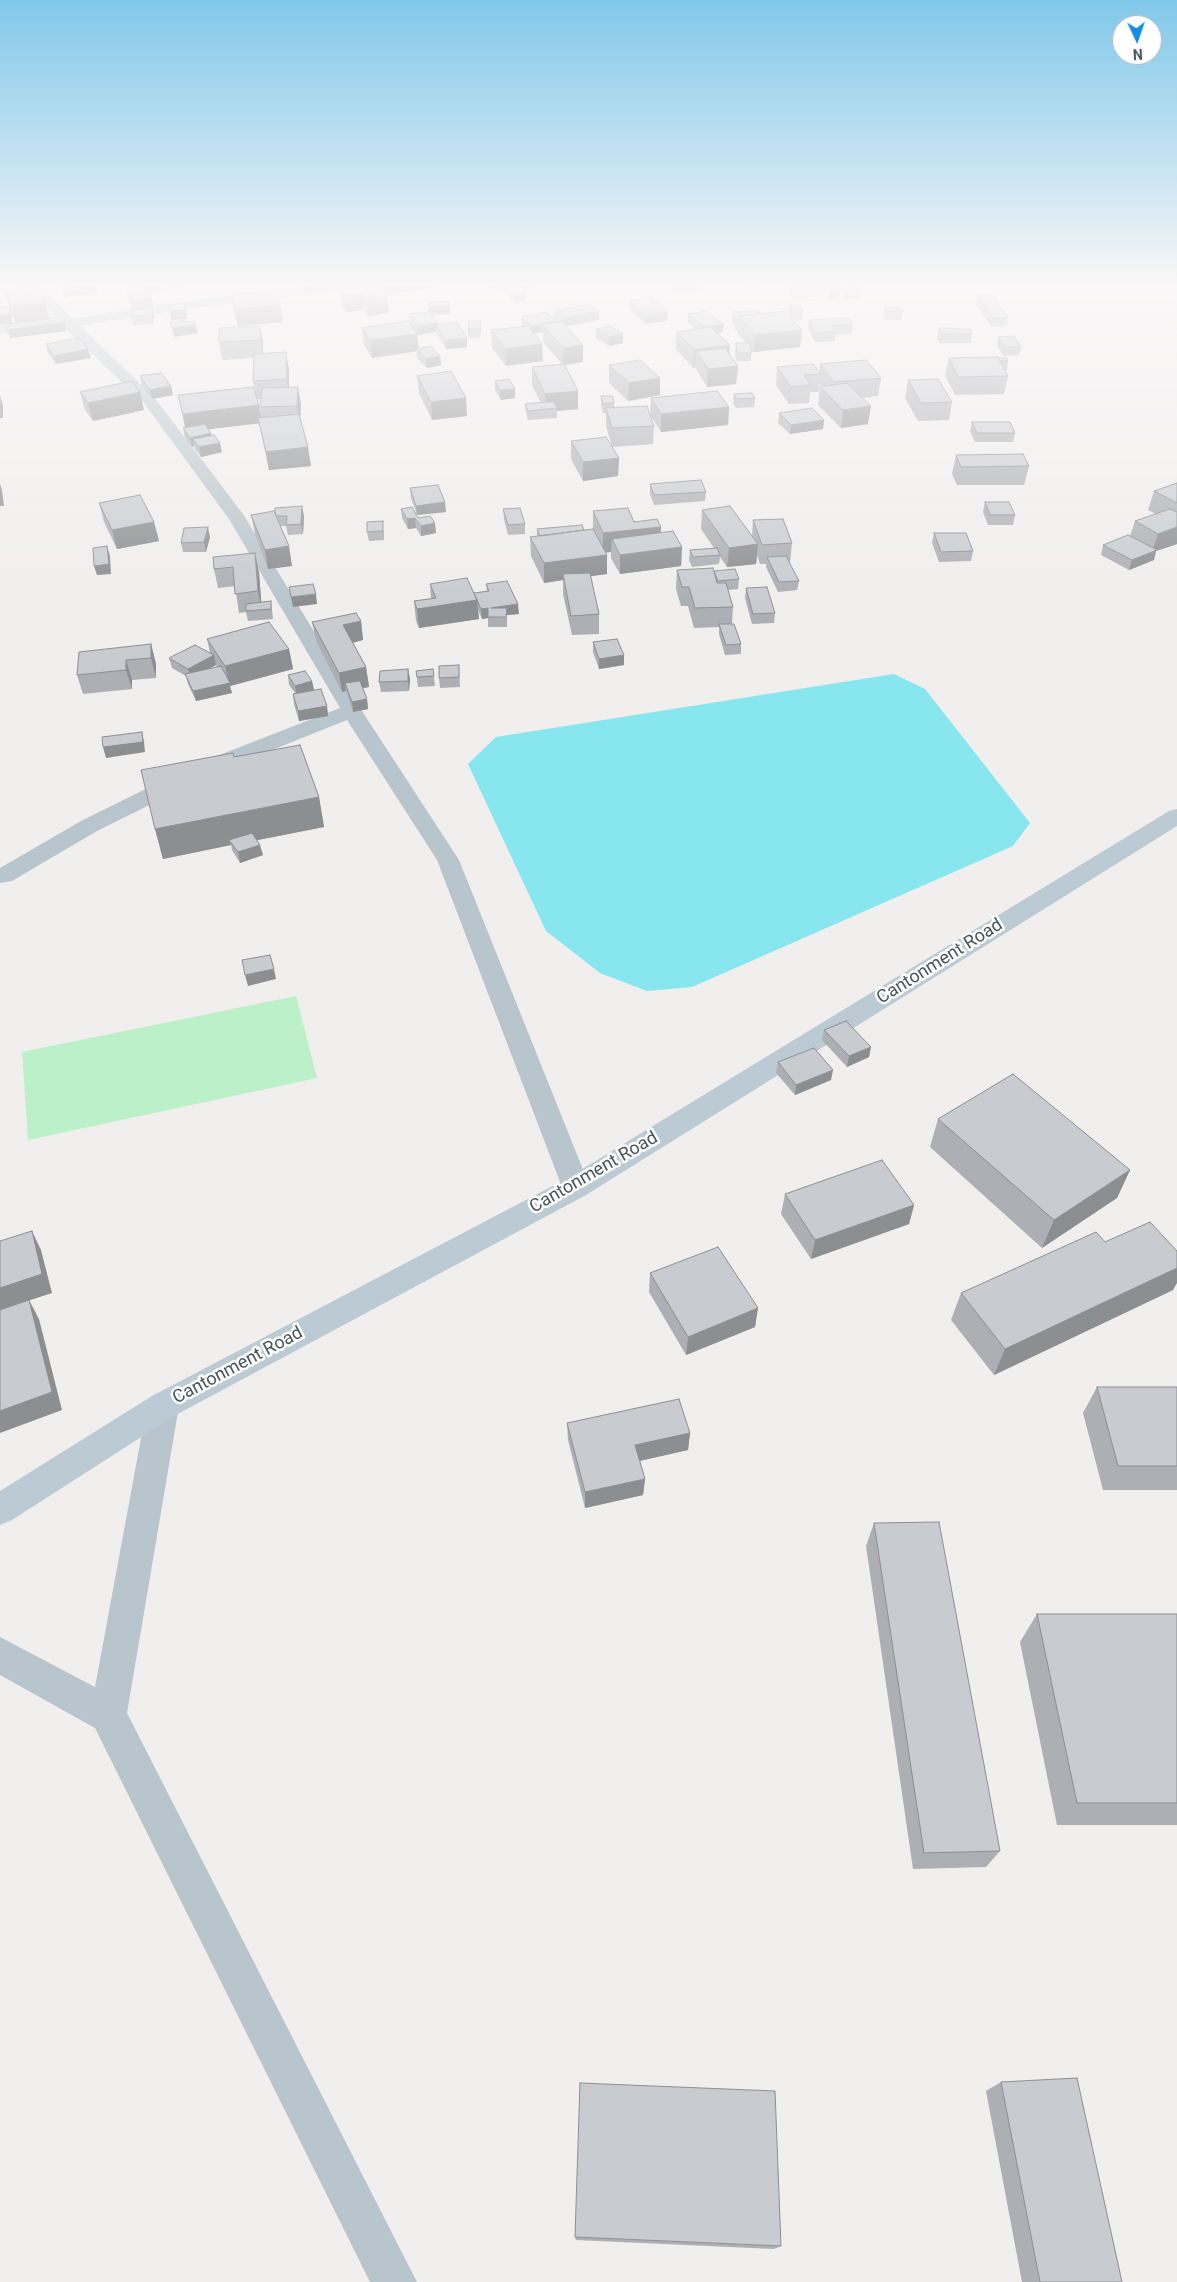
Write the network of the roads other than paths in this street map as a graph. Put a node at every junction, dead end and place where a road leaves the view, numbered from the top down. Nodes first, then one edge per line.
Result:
1 (138, 389) edge
2 (352, 711) junction
3 (1177, 816) edge
4 (0, 876) edge
5 (576, 1187) junction
6 (163, 1406) junction
7 (0, 1509) edge
8 (0, 1654) edge
9 (108, 1715) junction
10 (394, 2282) edge

1 - 2 street
2 - 4 street
2 - 5 street
3 - 5 street, Cantonment Road
5 - 6 street, Cantonment Road
6 - 7 street, Cantonment Road
6 - 9 street
8 - 9 street
9 - 10 street

